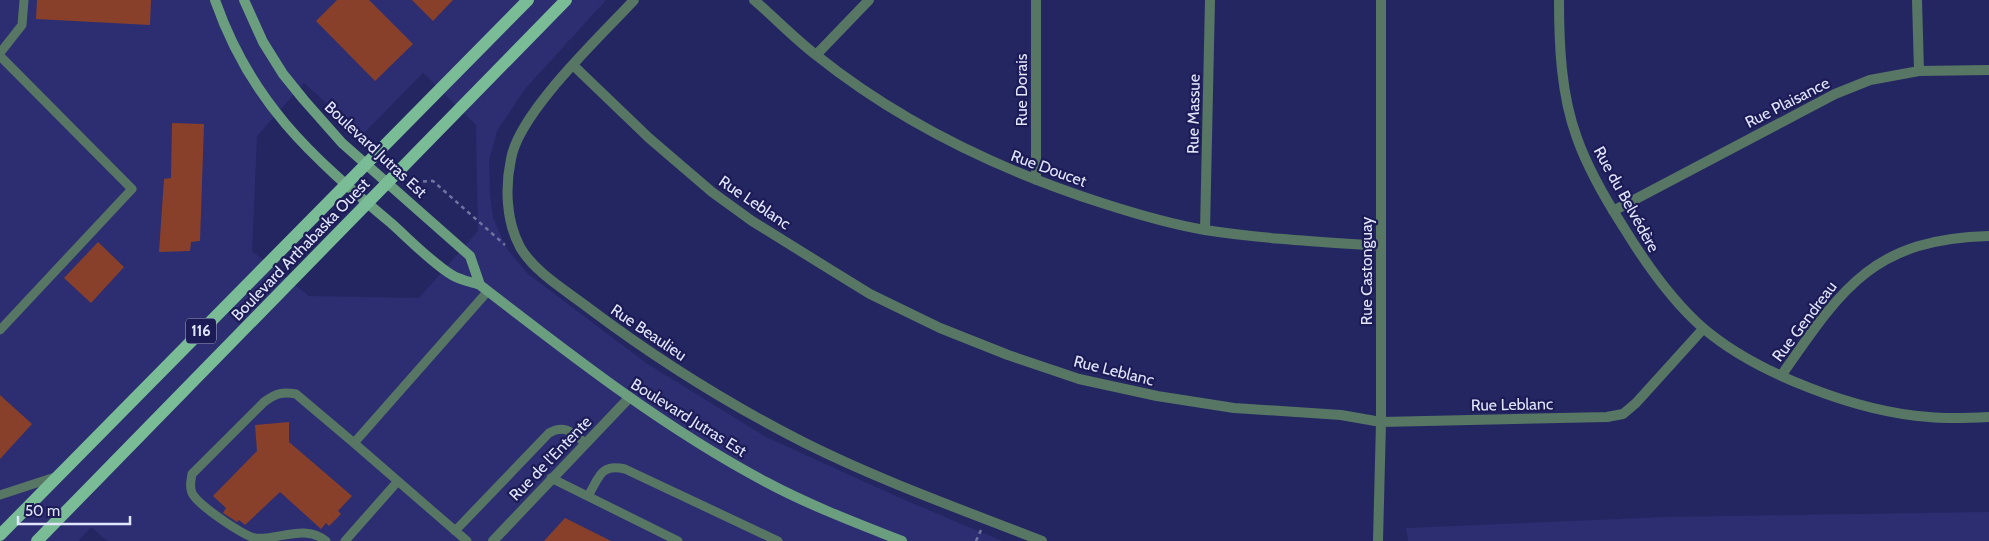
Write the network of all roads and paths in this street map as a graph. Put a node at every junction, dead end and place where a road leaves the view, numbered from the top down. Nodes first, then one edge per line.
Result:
1 (24, 0) edge
2 (215, 0) edge
3 (244, 0) edge
4 (528, 0) edge
5 (566, 0) edge
6 (634, 0) edge
7 (754, 0) edge
8 (869, 0) edge
9 (1036, 0) edge
10 (1210, 0) edge
11 (1380, 0) edge
12 (1559, 0) edge
13 (1917, 0) edge
14 (0, 54) edge
15 (816, 55) junction
16 (574, 66) junction
17 (1989, 70) edge
18 (1919, 71) junction
19 (366, 164) junction
20 (1036, 180) junction
21 (387, 182) junction
22 (345, 185) junction
23 (368, 204) junction
24 (1613, 211) junction
25 (1205, 230) junction
26 (1989, 236) edge
27 (1381, 246) junction
28 (508, 248) dead end
29 (484, 288) junction
30 (1704, 329) junction
31 (0, 330) edge
32 (1781, 376) junction
33 (629, 398) junction
34 (1989, 417) edge
35 (1381, 422) junction
36 (354, 443) junction
37 (585, 443) junction
38 (58, 476) junction
39 (551, 478) junction
40 (398, 481) junction
41 (0, 495) edge
42 (588, 496) junction
43 (456, 531) junction
44 (0, 536) edge
45 (37, 541) edge
46 (326, 541) edge
47 (345, 541) edge
48 (467, 541) edge
49 (492, 541) edge
50 (678, 541) edge
51 (778, 541) edge
52 (902, 541) edge
53 (1042, 541) edge
54 (1378, 541) edge

1 - 14 lane
2 - 22 main road, Boulevard Jutras Est
3 - 19 main road, Boulevard Jutras Est
4 - 19 main road, Boulevard Arthabaska Ouest / 116
5 - 21 main road, Boulevard Arthabaska Ouest / 116
6 - 16 street, Rue Beaulieu
7 - 15 street, Rue Doucet
8 - 15 street
9 - 20 street, Rue Dorais
10 - 25 street, Rue Massue
11 - 27 street, Rue Castonguay
12 - 24 street, Rue du Belvédère
13 - 18 street
14 - 31 lane
15 - 20 street, Rue Doucet
16 - 35 street, Rue Leblanc
16 - 53 street, Rue Beaulieu
17 - 18 street, Rue Plaisance
18 - 24 street, Rue Plaisance
19 - 21 main road, Boulevard Jutras Est
19 - 22 main road, Boulevard Arthabaska Ouest / 116
20 - 25 street, Rue Doucet
21 - 23 main road, Boulevard Arthabaska Ouest / 116
21 - 28 path
21 - 29 main road, Boulevard Jutras Est
22 - 23 main road, Boulevard Jutras Est
22 - 38 main road, Boulevard Arthabaska Ouest / 116
23 - 29 main road, Boulevard Jutras Est
23 - 45 main road, Boulevard Arthabaska Ouest / 116
24 - 30 street, Rue du Belvédère
25 - 27 street, Rue Doucet
26 - 32 street, Rue Gendreau
27 - 35 street, Rue Castonguay
29 - 33 main road, Boulevard Jutras Est
29 - 36 lane
30 - 32 street, Rue du Belvédère
30 - 35 street, Rue Leblanc
32 - 34 street, Rue du Belvédère
33 - 37 street, Rue de l'Entente
33 - 52 main road, Boulevard Jutras Est
35 - 54 street, Rue Castonguay
36 - 40 lane
36 - 46 lane
37 - 39 street, Rue de l'Entente
37 - 43 lane
38 - 41 lane
38 - 44 main road, Boulevard Arthabaska Ouest / 116
39 - 42 lane
39 - 49 street, Rue de l'Entente
40 - 43 lane
40 - 47 lane
42 - 50 lane
42 - 51 lane
43 - 48 lane

